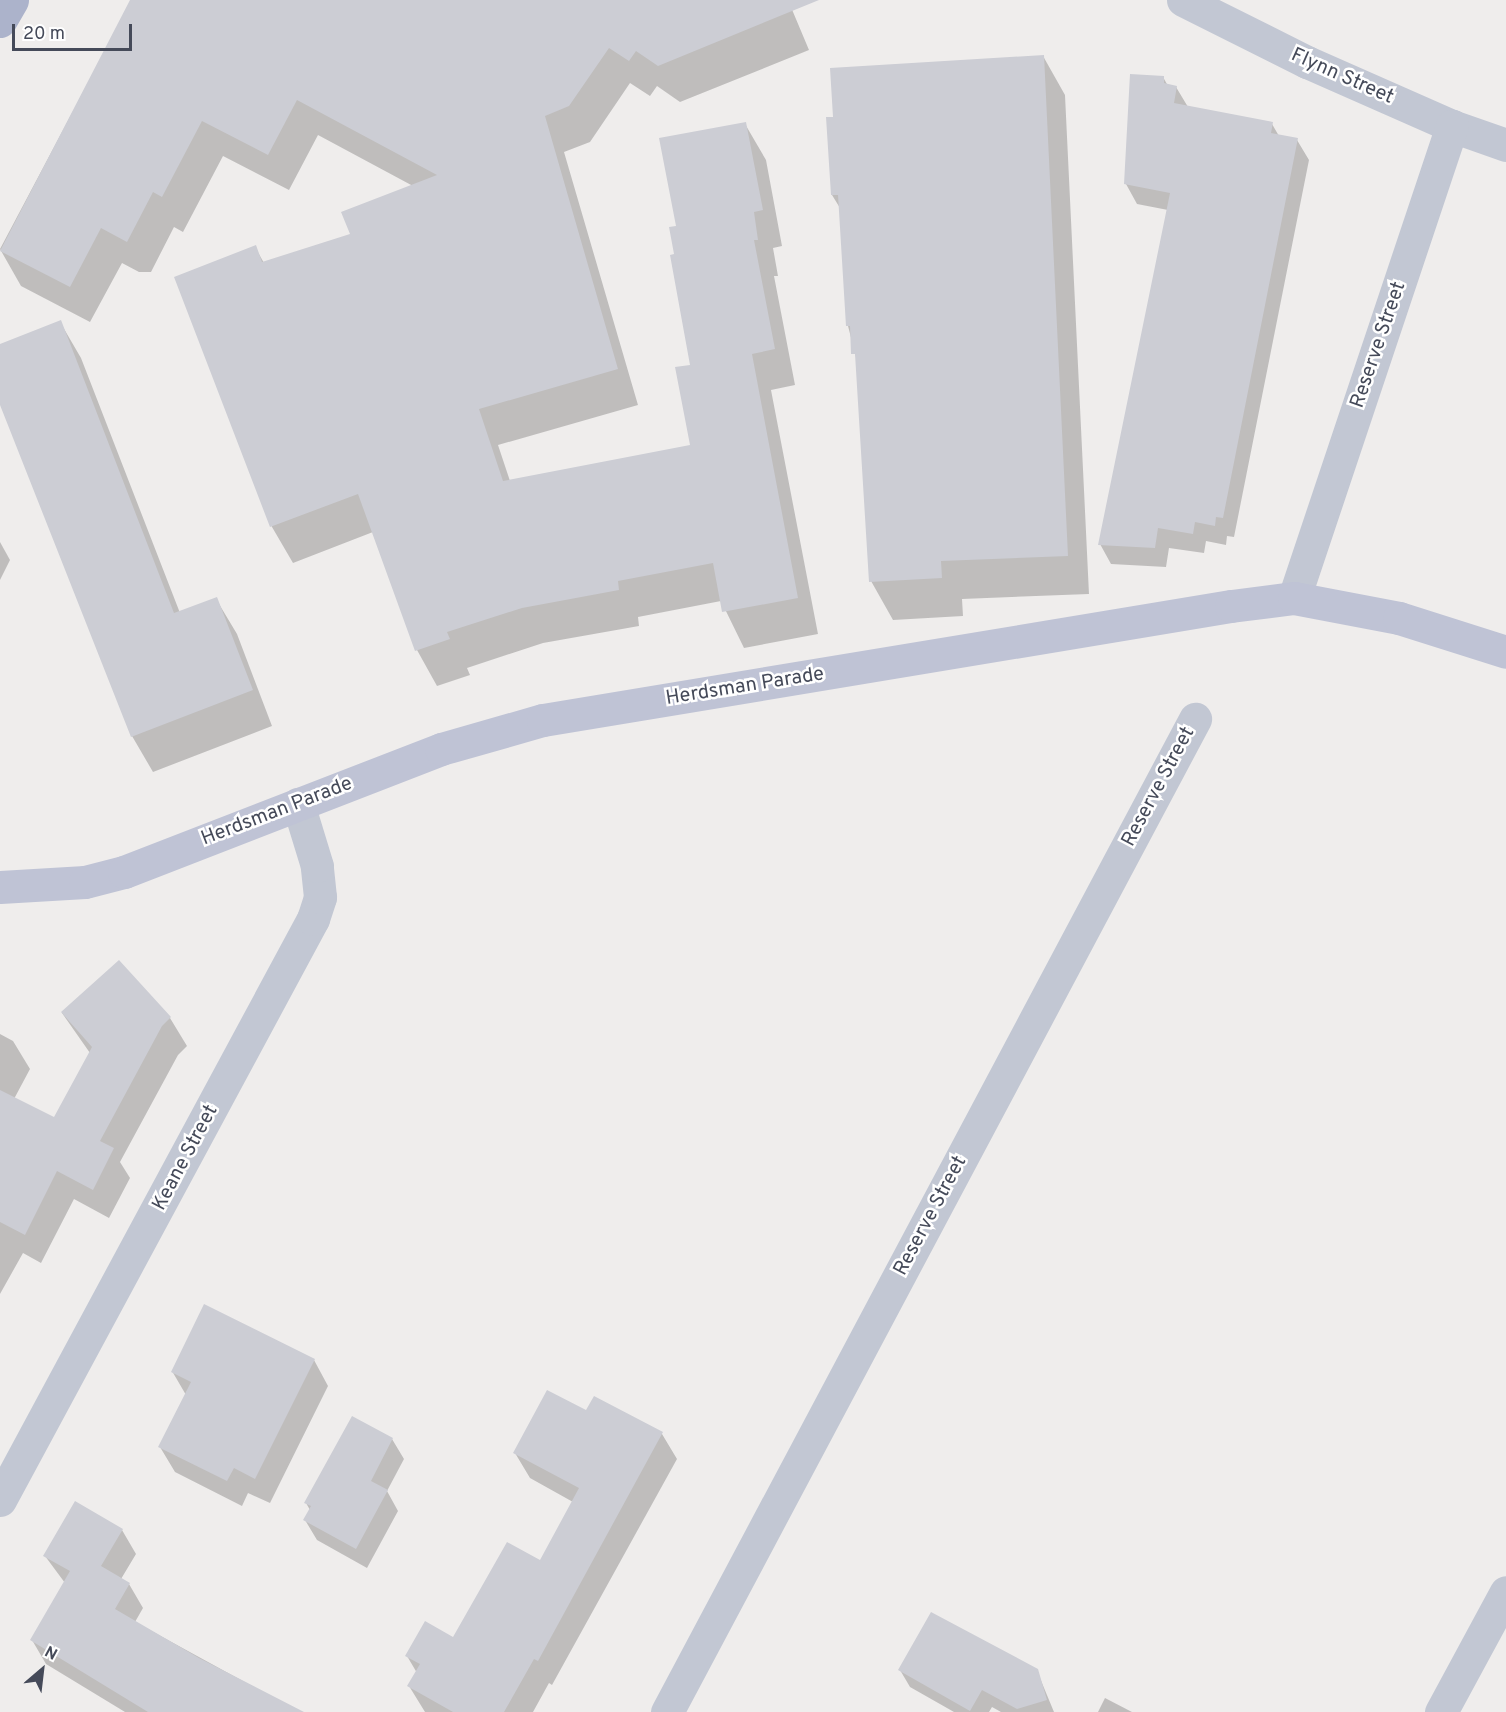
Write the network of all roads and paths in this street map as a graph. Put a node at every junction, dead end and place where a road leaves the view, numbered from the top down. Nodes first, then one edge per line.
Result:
1 (12, 0) edge
2 (1183, 0) edge
3 (0, 21) edge
4 (1452, 126) junction
5 (1506, 145) edge
6 (1294, 598) junction
7 (1506, 652) edge
8 (1195, 719) dead end
9 (298, 804) junction
10 (0, 887) edge
11 (0, 1500) edge
12 (1506, 1592) edge
13 (667, 1712) edge
14 (1441, 1712) edge

1 - 3 main road
2 - 4 street, Flynn Street
4 - 5 street, Flynn Street
4 - 6 street, Reserve Street
6 - 7 main road, Herdsman Parade
6 - 9 main road, Herdsman Parade
8 - 13 street, Reserve Street
9 - 10 main road, Herdsman Parade
9 - 11 street, Keane Street
12 - 14 street

